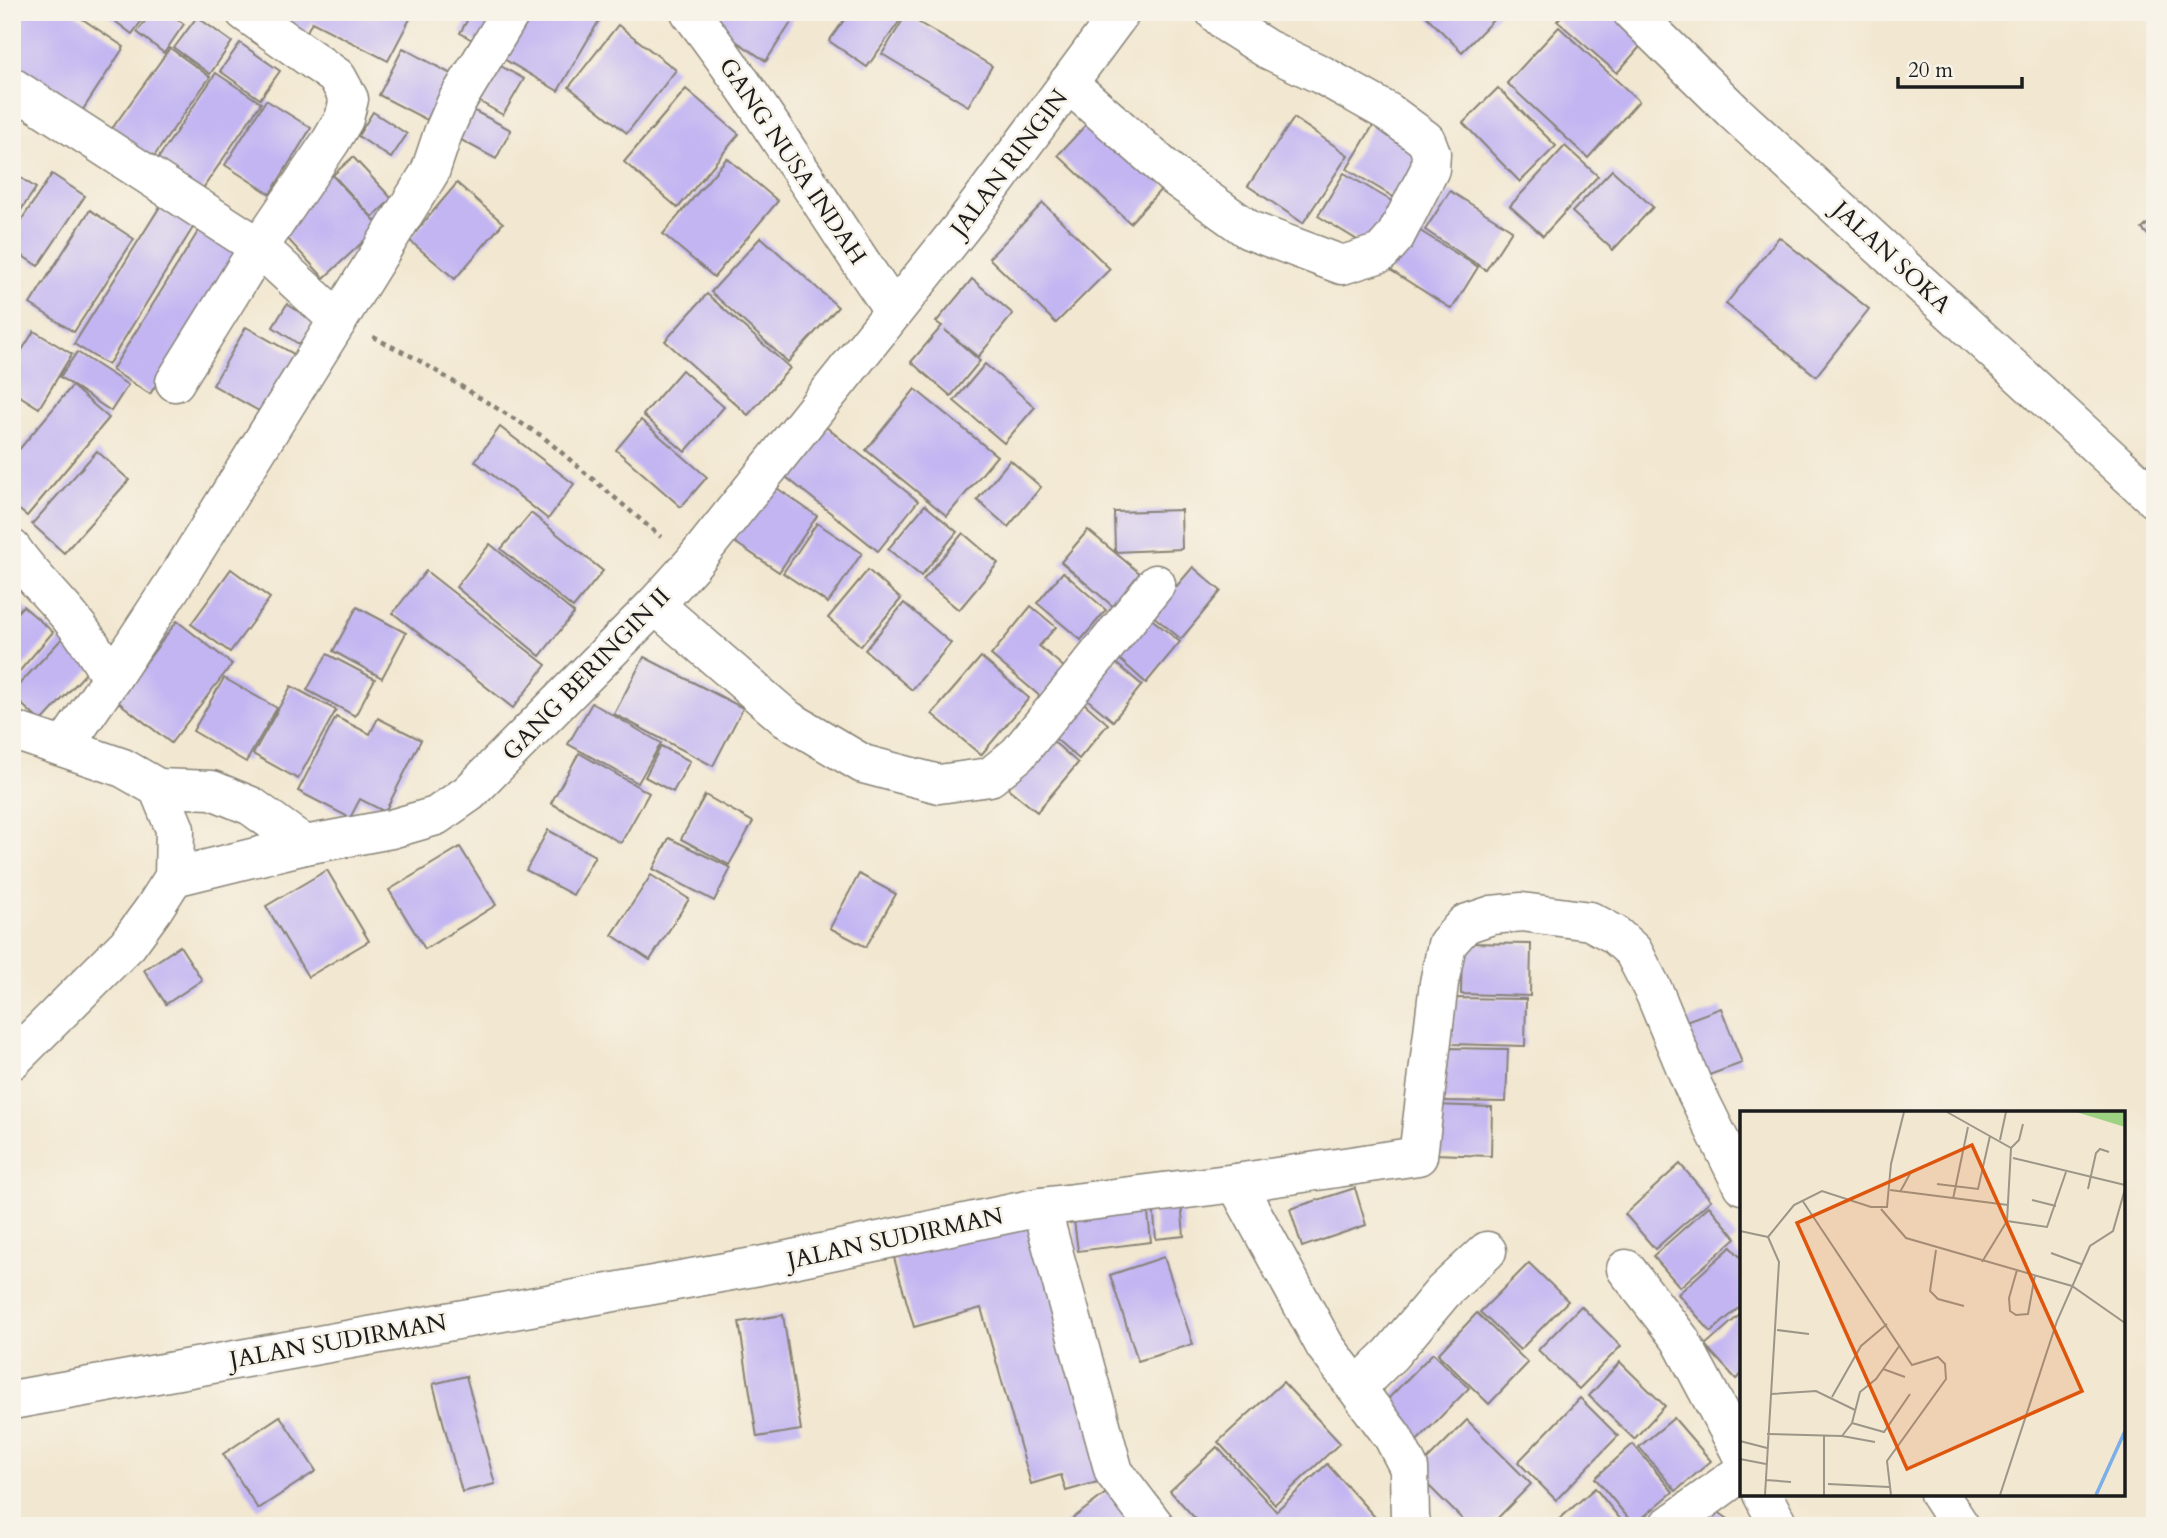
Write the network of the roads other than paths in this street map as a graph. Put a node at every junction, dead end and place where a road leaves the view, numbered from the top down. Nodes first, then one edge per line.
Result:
1 (245, 12) edge
2 (510, 12) edge
3 (690, 12) edge
4 (1121, 12) edge
5 (1215, 12) edge
6 (1632, 12) edge
7 (1068, 83) junction
8 (12, 87) edge
9 (259, 247) junction
10 (894, 311) junction
11 (338, 320) junction
12 (175, 382) dead end
13 (2155, 499) edge
14 (12, 550) edge
15 (1156, 584) dead end
16 (655, 605) junction
17 (111, 679) junction
18 (12, 730) edge
19 (64, 747) junction
20 (158, 788) junction
21 (304, 845) junction
22 (174, 877) junction
23 (12, 1060) edge
24 (1740, 1181) edge
25 (1236, 1183) junction
26 (1041, 1207) junction
27 (1487, 1251) dead end
28 (1626, 1269) dead end
29 (1357, 1387) junction
30 (12, 1401) edge
31 (1740, 1451) edge
32 (1740, 1473) edge
33 (1763, 1496) edge
34 (1941, 1496) edge
35 (1155, 1526) edge
36 (1412, 1526) edge
37 (1668, 1526) edge
38 (1779, 1526) edge
39 (1960, 1526) edge

1 - 9 street
2 - 11 street
3 - 10 street, GANG NUSA INDAH
4 - 7 street, JALAN RINGIN
5 - 7 street
6 - 13 street, JALAN SOKA
7 - 10 street, JALAN RINGIN
8 - 9 street
9 - 11 street
9 - 12 street
10 - 16 street, GANG BERINGIN II
11 - 17 street
14 - 17 street
15 - 16 street
16 - 21 street, GANG BERINGIN II
17 - 19 street
18 - 19 street
19 - 20 street
20 - 21 street
20 - 22 street
21 - 22 street, GANG BERINGIN II
22 - 23 street
24 - 25 street, JALAN SUDIRMAN
25 - 26 street, JALAN SUDIRMAN
25 - 29 street
26 - 30 street, JALAN SUDIRMAN
26 - 35 street
27 - 29 street
28 - 31 street
29 - 36 street
32 - 37 street
33 - 38 street
34 - 39 street

